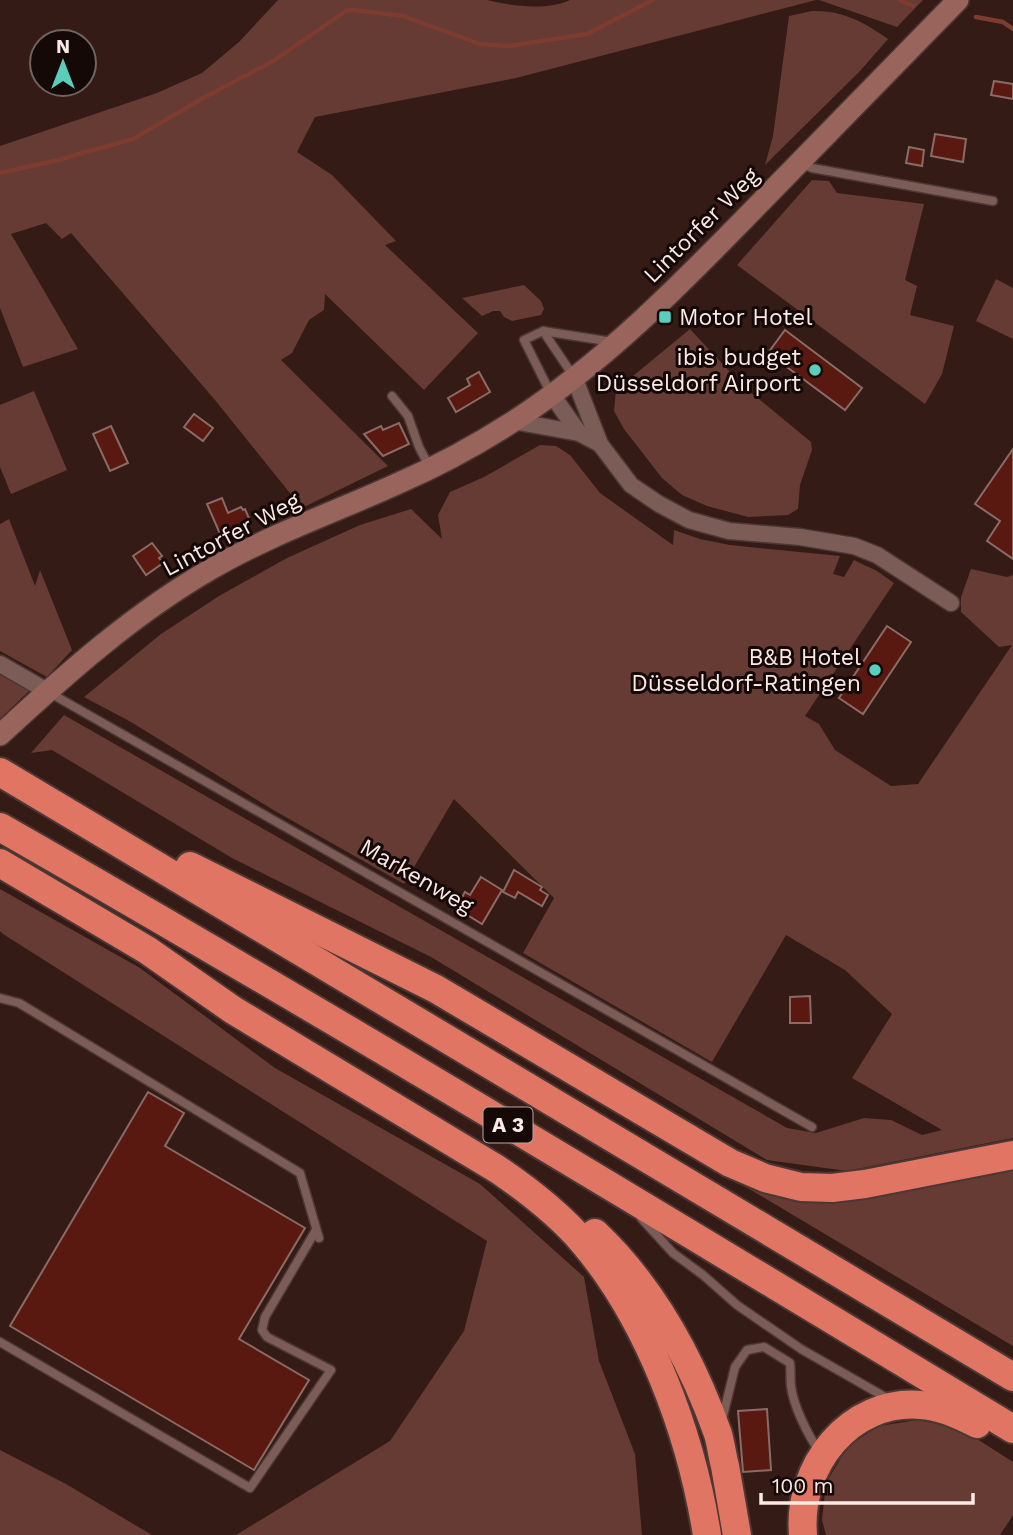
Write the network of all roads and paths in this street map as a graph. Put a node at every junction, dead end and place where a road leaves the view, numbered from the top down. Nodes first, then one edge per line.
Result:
1 (957, 0) edge
2 (799, 162) junction
3 (993, 201) dead end
4 (543, 331) junction
5 (616, 342) junction
6 (574, 377) junction
7 (552, 395) junction
8 (392, 396) dead end
9 (513, 421) junction
10 (579, 433) junction
11 (600, 444) junction
12 (430, 468) junction
13 (951, 603) dead end
14 (0, 664) edge
15 (47, 691) junction
16 (0, 735) edge
17 (0, 771) edge
18 (0, 827) edge
19 (0, 863) edge
20 (0, 998) edge
21 (812, 1128) dead end
22 (1013, 1155) edge
23 (497, 1169) junction
24 (616, 1189) junction
25 (0, 1342) edge
26 (801, 1349) junction
27 (790, 1363) junction
28 (1013, 1377) edge
29 (900, 1405) junction
30 (1013, 1429) edge
31 (718, 1436) junction
32 (1013, 1438) edge
33 (823, 1455) junction
34 (707, 1535) edge
35 (737, 1535) edge
36 (803, 1535) edge

1 - 2 main road, Lintorfer Weg
2 - 3 lane
2 - 5 main road, Lintorfer Weg
4 - 5 lane
4 - 6 lane
4 - 7 lane
5 - 6 main road, Lintorfer Weg
6 - 7 main road, Lintorfer Weg
6 - 11 street
7 - 9 main road, Lintorfer Weg
7 - 10 street
8 - 12 lane
9 - 10 street
9 - 12 main road, Lintorfer Weg
10 - 11 street
11 - 13 street
12 - 15 main road, Lintorfer Weg
14 - 15 street, Markenweg
15 - 16 main road, Lintorfer Weg
15 - 21 lane, Markenweg
17 - 22 highway
17 - 28 highway, A 3
18 - 24 highway, A 3
19 - 23 highway
20 - 25 lane
23 - 31 highway
23 - 34 highway
24 - 26 lane
24 - 30 highway, A 3
26 - 27 lane
26 - 29 lane
27 - 31 lane
27 - 33 lane
29 - 32 highway
29 - 33 highway
31 - 35 highway
33 - 36 highway

